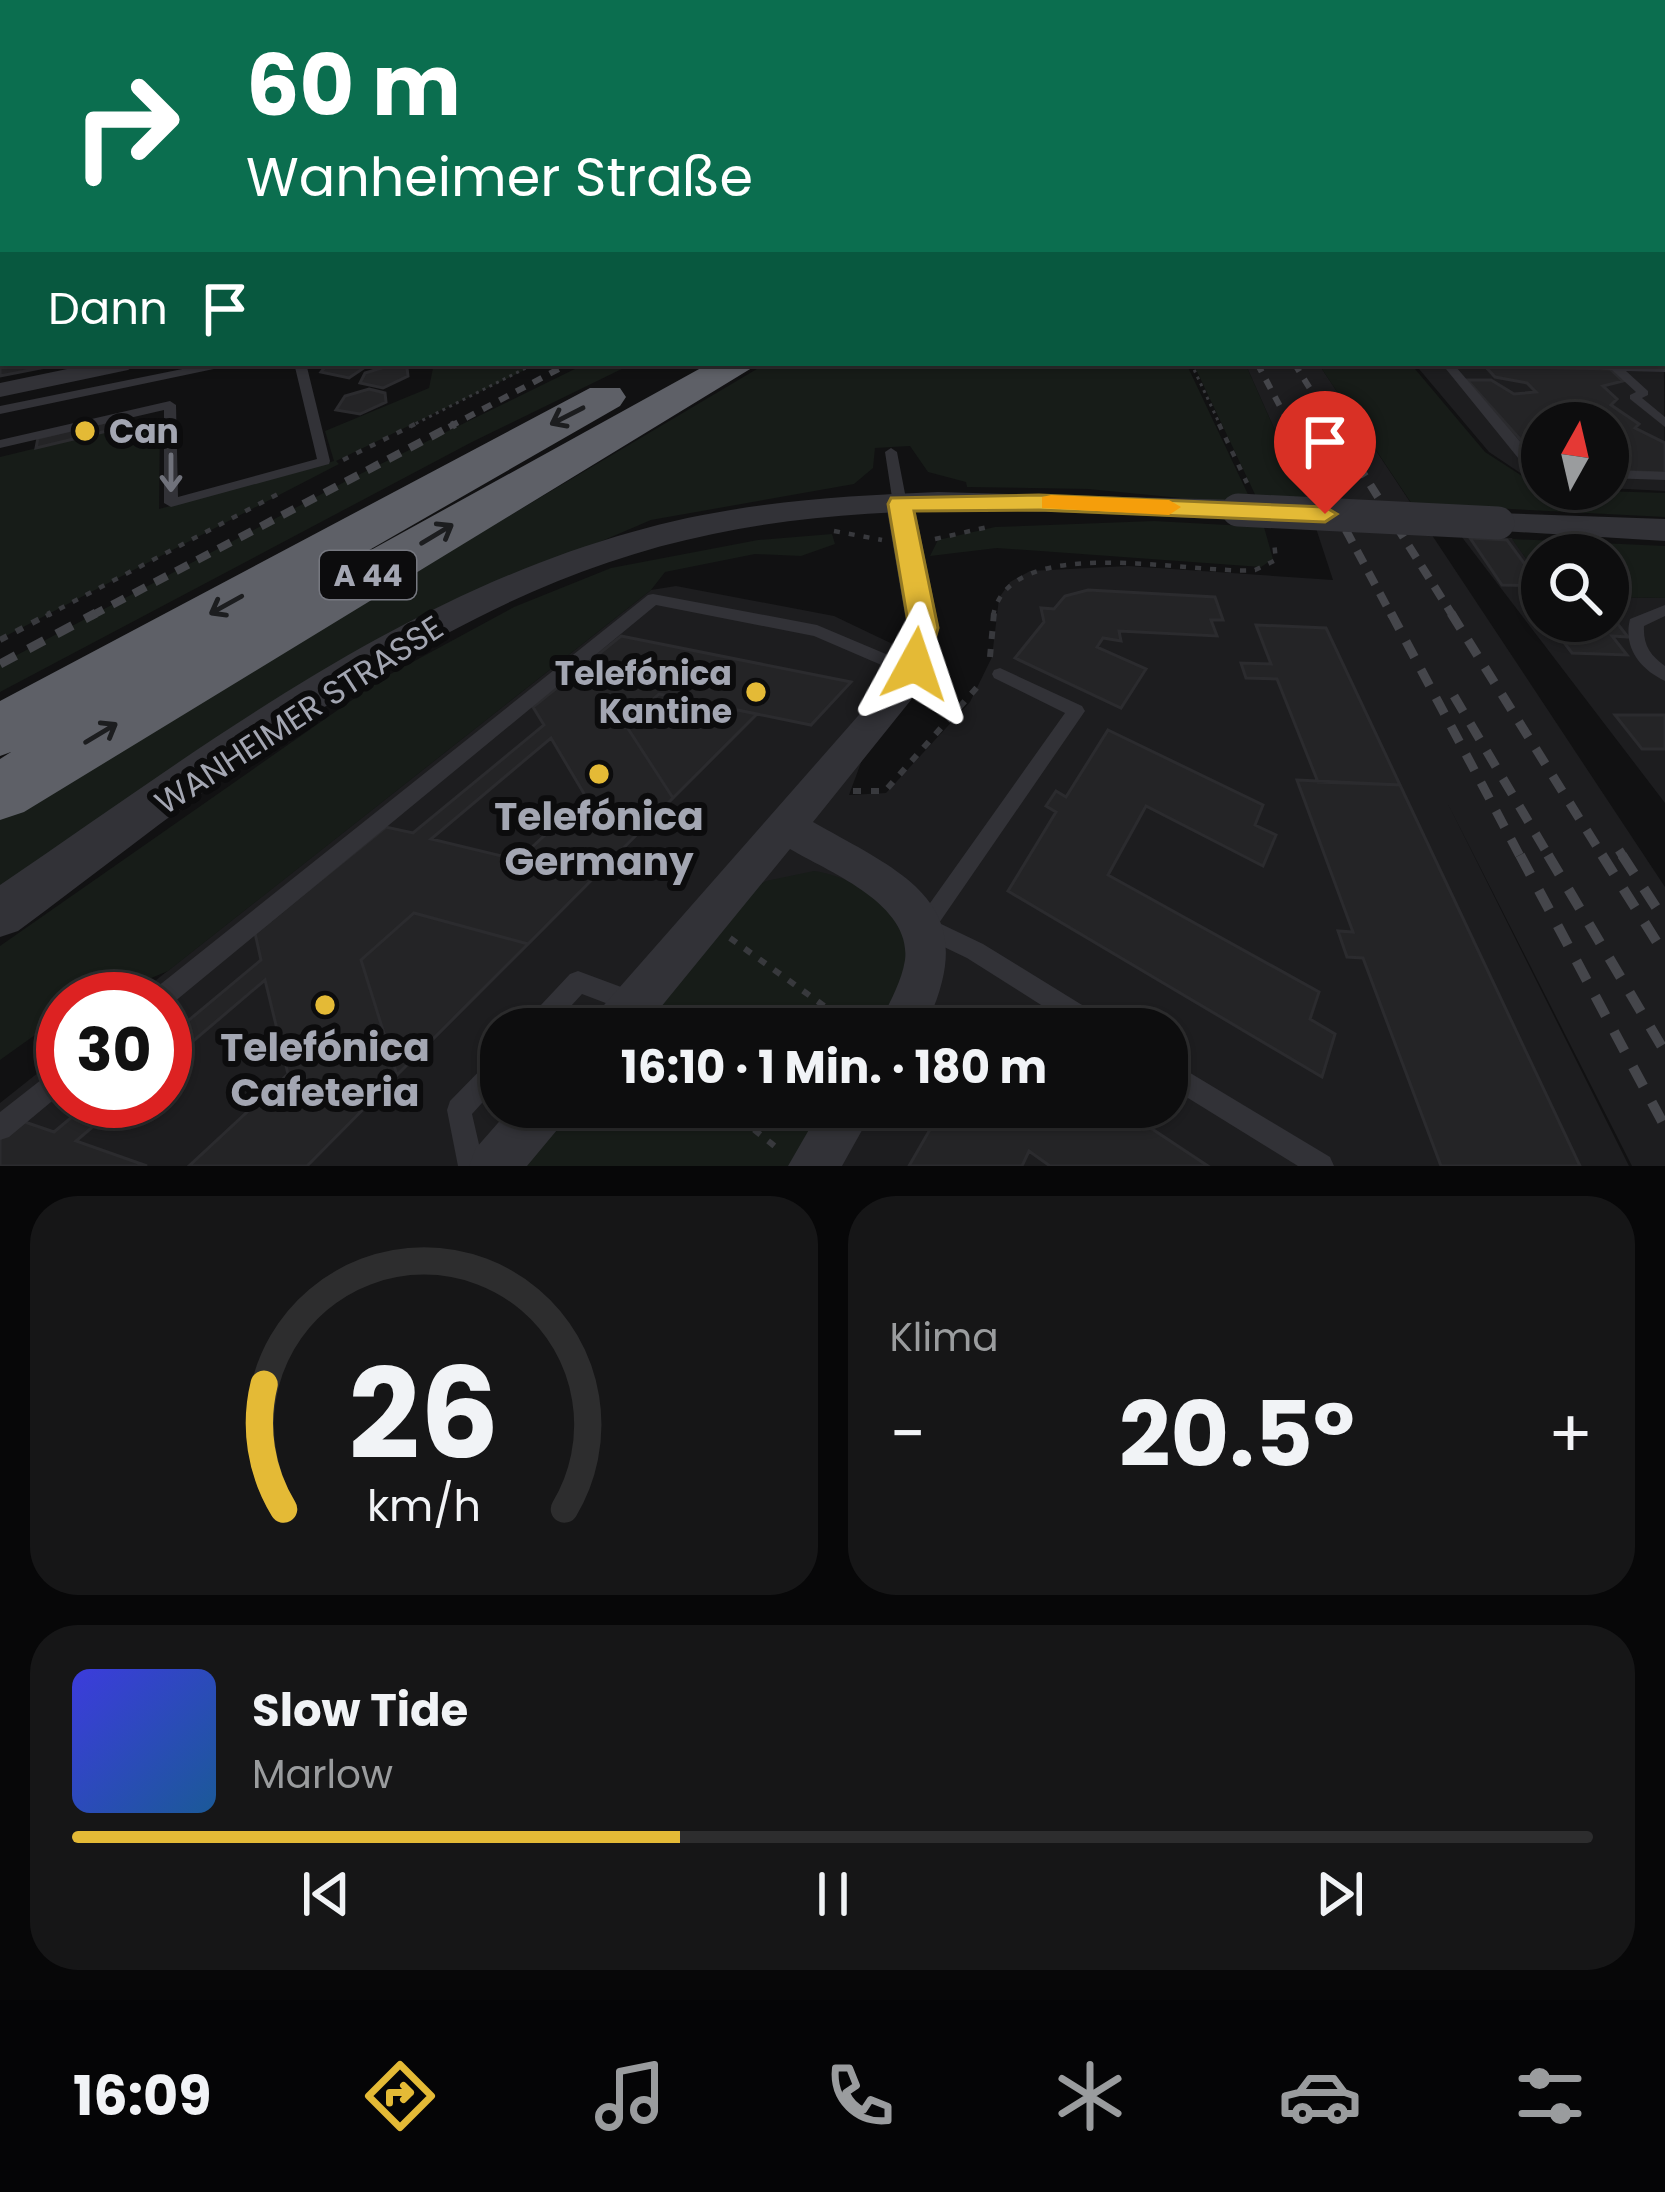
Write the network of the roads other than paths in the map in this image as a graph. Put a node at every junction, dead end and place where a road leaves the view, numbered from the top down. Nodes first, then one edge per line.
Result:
1 (114, 366) edge
2 (213, 366) edge
3 (301, 366) edge
4 (665, 366) edge
5 (734, 366) edge
6 (1451, 366) edge
7 (1602, 366) edge
8 (1616, 367) junction
9 (1665, 369) edge
10 (0, 390) edge
11 (0, 410) edge
12 (1665, 423) edge
13 (0, 444) edge
14 (891, 452) dead end
15 (1521, 453) edge
16 (1629, 475) edge
17 (1665, 476) edge
18 (900, 504) junction
19 (1665, 530) edge
20 (1665, 610) edge
21 (913, 672) junction
22 (1000, 674) dead end
23 (1665, 675) edge
24 (0, 731) edge
25 (0, 792) edge
26 (787, 827) junction
27 (0, 914) edge
28 (924, 927) junction
29 (192, 973) edge
30 (554, 1008) edge
31 (613, 1008) edge
32 (631, 1008) edge
33 (912, 1008) edge
34 (1066, 1008) edge
35 (1188, 1083) edge
36 (480, 1088) edge
37 (36, 1099) edge
38 (0, 1128) edge
39 (527, 1128) edge
40 (837, 1128) edge
41 (471, 1166) edge
42 (494, 1166) edge
43 (813, 1166) edge
44 (1321, 1166) edge

1 - 10 street
2 - 11 lane
13 -> 3 lane
4 -> 24 highway, A 44
25 -> 5 highway, A 44
6 - 15 lane
7 - 8 lane
8 - 9 lane
8 - 12 lane
14 - 18 lane
16 - 17 lane
18 - 19 street, WANHEIMER STRASSE, bridge
18 - 21 street
18 - 27 street, WANHEIMER STRASSE
20 - 23 lane
21 - 26 street
21 - 29 lane
22 - 28 lane
26 - 28 street
26 - 32 street
28 - 33 street
28 - 34 lane
30 - 31 lane
35 - 44 lane
36 - 41 lane
37 - 38 lane
39 - 42 street
40 - 43 street

